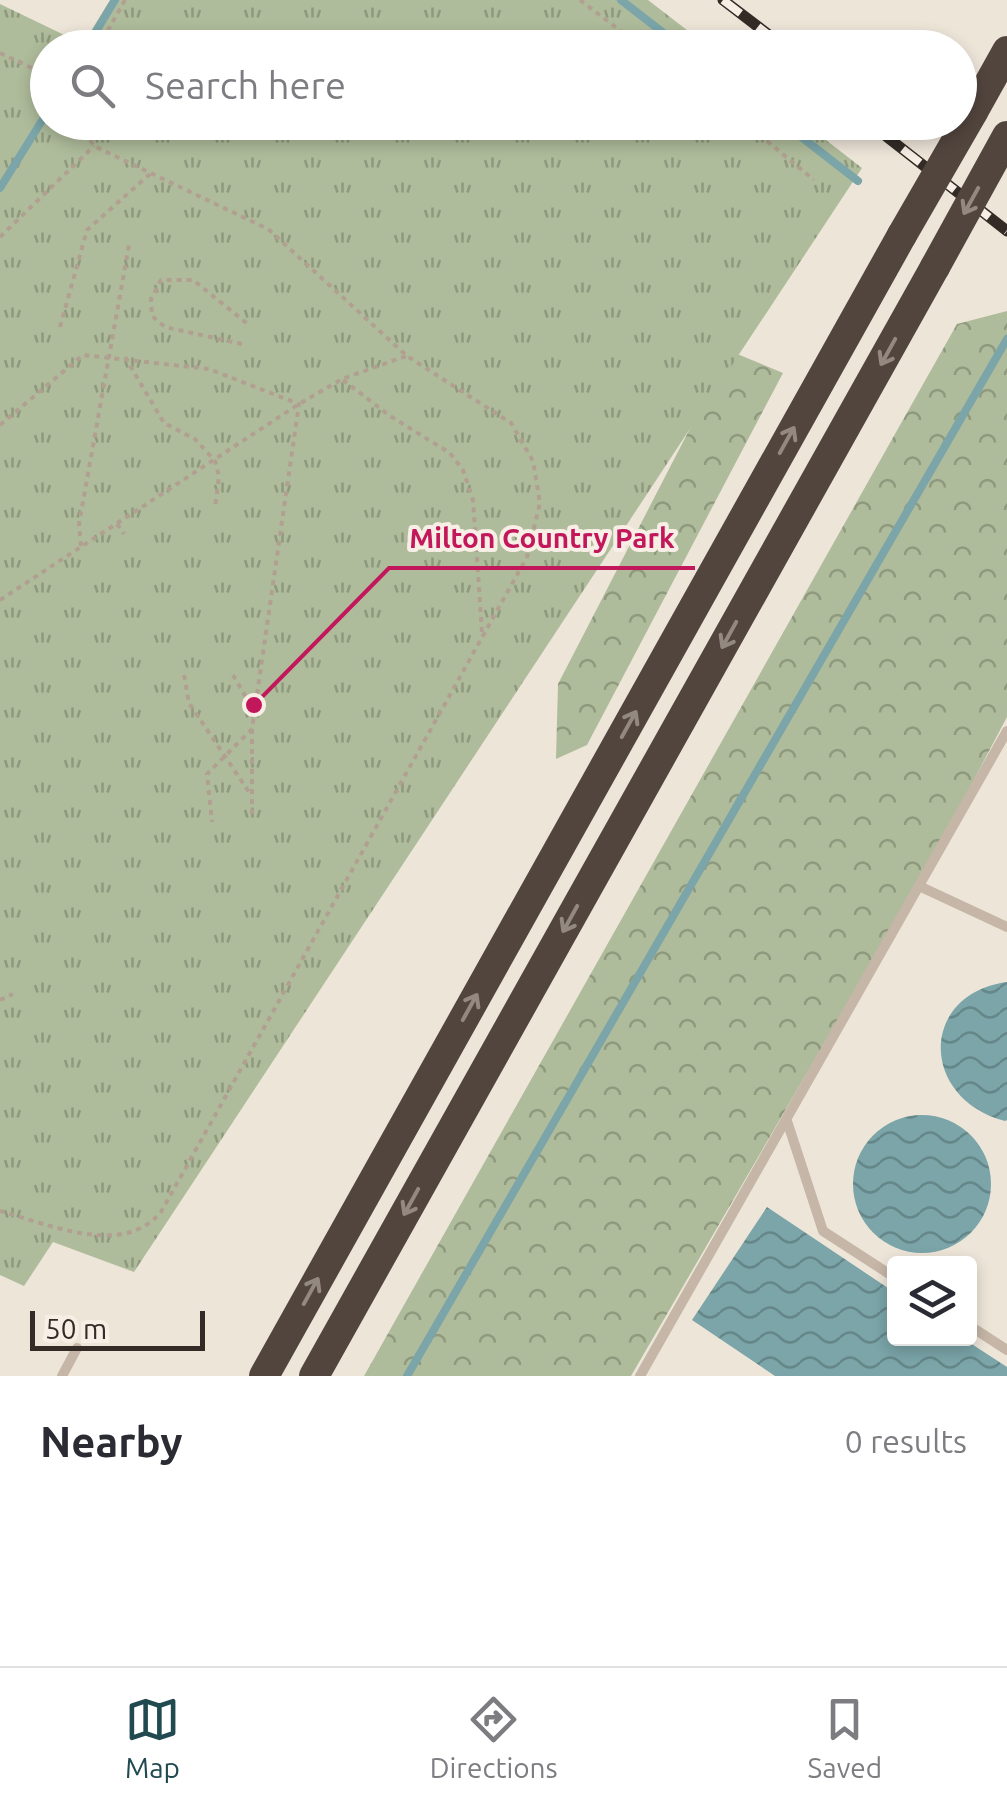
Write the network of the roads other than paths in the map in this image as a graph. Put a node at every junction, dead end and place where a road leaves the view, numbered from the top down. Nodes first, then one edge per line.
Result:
1 (1007, 51) edge
2 (977, 105) edge
3 (1007, 136) edge
4 (957, 140) edge
5 (1007, 731) edge
6 (919, 886) junction
7 (1007, 928) edge
8 (788, 1121) junction
9 (887, 1273) edge
10 (977, 1331) edge
11 (77, 1348) dead end
12 (1007, 1350) edge
13 (643, 1375) edge
14 (62, 1376) edge
15 (264, 1376) edge
16 (314, 1376) edge

2 -> 1 highway, bridge
3 -> 16 highway, bridge
15 -> 4 highway, bridge
5 - 6 lane
6 - 7 lane
6 - 8 lane
8 - 9 lane
8 - 13 lane
10 - 12 lane
11 - 14 lane

